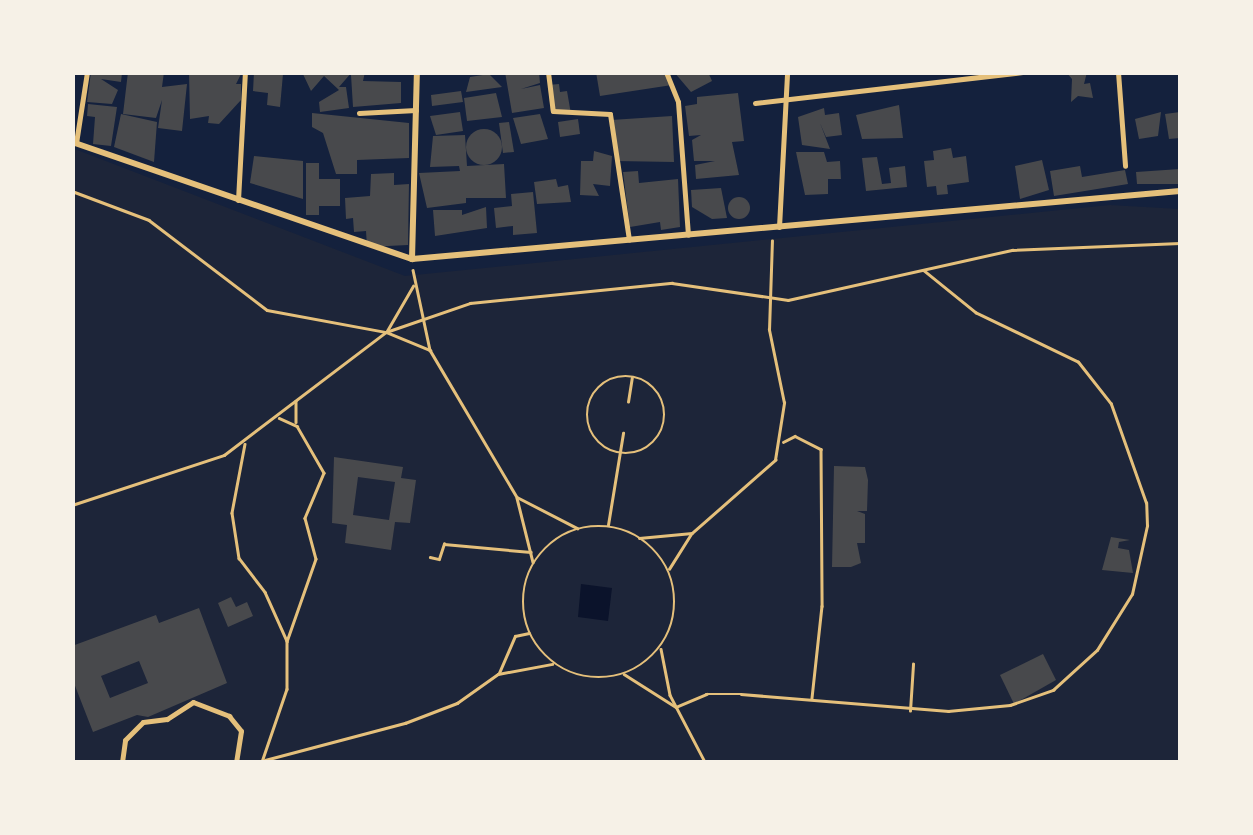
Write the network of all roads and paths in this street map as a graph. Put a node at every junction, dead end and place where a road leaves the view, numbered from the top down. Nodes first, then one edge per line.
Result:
1 (87, 72) edge
2 (246, 72) edge
3 (417, 72) edge
4 (548, 72) edge
5 (666, 72) edge
6 (787, 72) edge
7 (1024, 72) edge
8 (1118, 72) edge
9 (786, 100) junction
10 (754, 103) dead end
11 (416, 110) junction
12 (359, 113) dead end
13 (74, 143) edge
14 (1125, 166) dead end
15 (72, 191) edge
16 (1180, 191) edge
17 (238, 200) junction
18 (778, 227) junction
19 (688, 235) junction
20 (628, 240) junction
21 (772, 241) dead end
22 (1180, 243) edge
23 (412, 259) junction
24 (923, 270) junction
25 (414, 281) junction
26 (769, 298) junction
27 (422, 316) junction
28 (386, 332) junction
29 (430, 350) junction
30 (632, 377) junction
31 (296, 400) junction
32 (628, 402) dead end
33 (277, 417) junction
34 (297, 426) junction
35 (623, 433) dead end
36 (245, 442) junction
37 (782, 442) junction
38 (620, 454) junction
39 (517, 497) junction
40 (72, 505) edge
41 (608, 527) junction
42 (578, 529) junction
43 (692, 533) junction
44 (638, 538) junction
45 (531, 552) junction
46 (430, 557) dead end
47 (533, 564) junction
48 (668, 572) junction
49 (529, 632) junction
50 (287, 641) junction
51 (661, 646) junction
52 (553, 664) junction
53 (913, 664) dead end
54 (498, 674) junction
55 (624, 674) junction
56 (812, 700) junction
57 (676, 707) junction
58 (910, 712) junction
59 (122, 762) edge
60 (236, 762) edge
61 (262, 762) edge
62 (704, 762) edge

1 - 13 street
2 - 17 street
3 - 11 street
4 - 20 street
5 - 19 street
6 - 9 street
7 - 9 street
8 - 14 street
9 - 10 street
9 - 18 street
11 - 12 street
11 - 23 street
13 - 17 street
15 - 28 path
16 - 18 street
17 - 23 street
18 - 19 street
19 - 20 street
20 - 23 street
21 - 26 path
22 - 24 path
23 - 25 path
24 - 26 path
24 - 58 path
25 - 27 path
25 - 28 path
26 - 27 path
26 - 37 path
27 - 28 path
27 - 29 path
28 - 29 path
28 - 31 path
29 - 39 path
30 - 32 path
30 - 38 path
30 - 38 path
31 - 33 path
31 - 34 path
33 - 34 path
33 - 36 path
34 - 50 path
35 - 38 path
36 - 40 path
36 - 50 path
37 - 43 path
37 - 56 path
38 - 41 path
39 - 42 path
39 - 45 path
41 - 42 path
41 - 44 path
42 - 47 path
43 - 44 path
43 - 48 path
44 - 48 path
45 - 46 path
45 - 47 path
47 - 49 path
48 - 51 path
49 - 52 path
49 - 54 path
50 - 61 path
51 - 55 path
51 - 57 path
52 - 54 path
52 - 55 path
53 - 58 path
54 - 61 path
55 - 57 path
56 - 57 path
56 - 58 path
57 - 62 path
59 - 60 street

